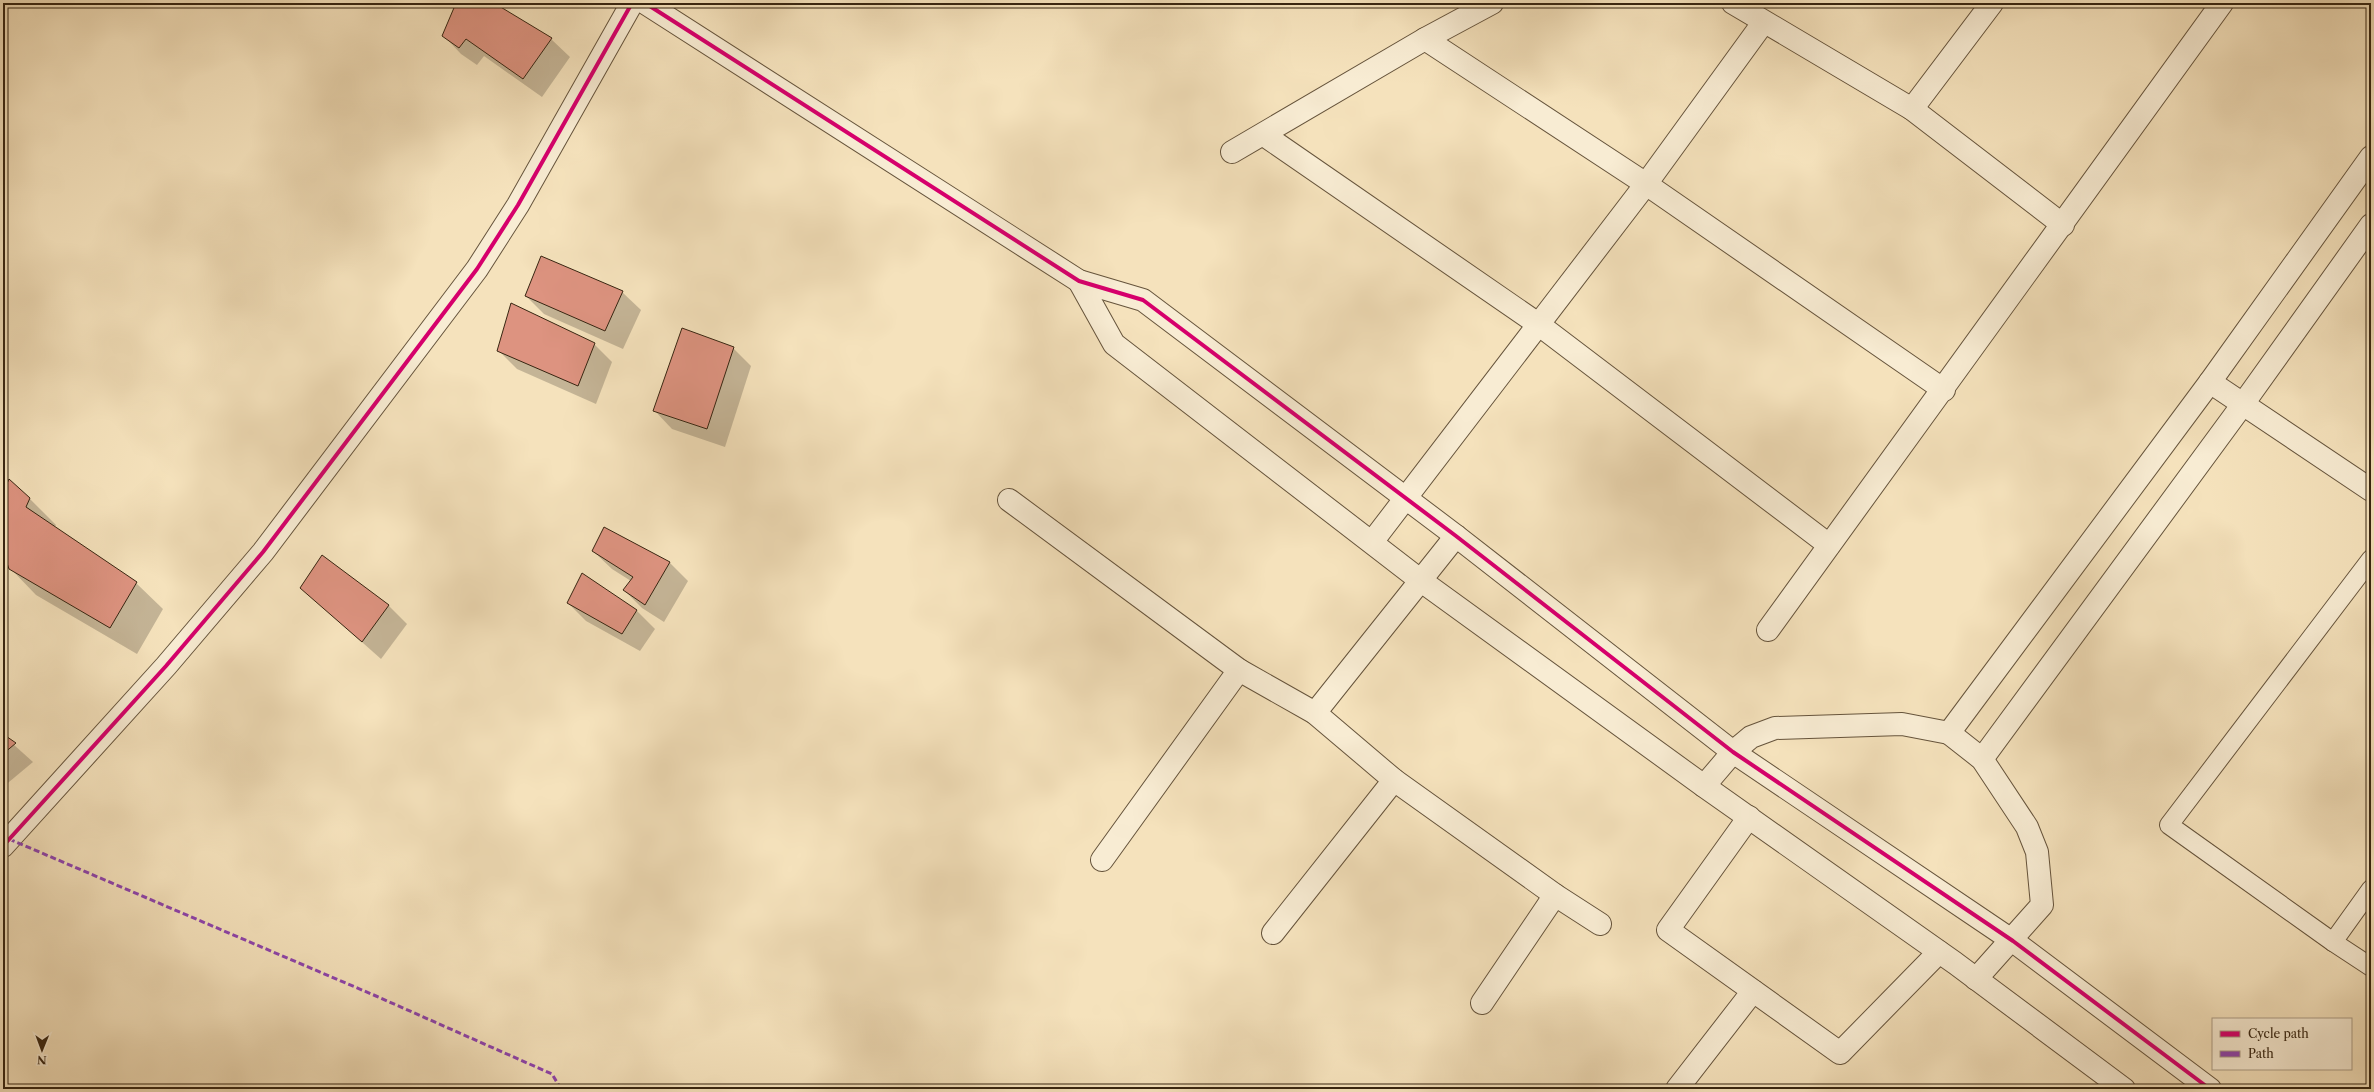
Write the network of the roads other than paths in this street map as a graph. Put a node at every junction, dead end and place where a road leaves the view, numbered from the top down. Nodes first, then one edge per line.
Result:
1 (632, 3) edge
2 (645, 3) edge
3 (1492, 3) edge
4 (1733, 3) edge
5 (1992, 3) edge
6 (2222, 3) edge
7 (1762, 23) junction
8 (1425, 39) junction
9 (1912, 110) junction
10 (1264, 135) junction
11 (1232, 152) dead end
12 (2371, 157) edge
13 (1646, 184) junction
14 (2063, 225) junction
15 (2371, 225) edge
16 (1079, 281) junction
17 (1538, 324) junction
18 (2210, 382) junction
19 (1944, 390) junction
20 (2243, 404) junction
21 (2371, 490) edge
22 (1405, 499) junction
23 (1009, 500) dead end
24 (1456, 536) junction
25 (1372, 542) junction
26 (1829, 545) junction
27 (2371, 558) edge
28 (1420, 580) junction
29 (1768, 630) dead end
30 (1239, 670) junction
31 (1315, 713) junction
32 (1949, 733) junction
33 (1733, 752) junction
34 (1982, 759) junction
35 (1394, 780) junction
36 (1704, 786) junction
37 (1749, 817) junction
38 (3, 846) edge
39 (1102, 860) dead end
40 (2371, 889) edge
41 (1555, 895) junction
42 (1600, 924) dead end
43 (1273, 933) dead end
44 (2013, 941) junction
45 (2333, 942) junction
46 (1939, 952) junction
47 (2371, 967) edge
48 (1976, 979) junction
49 (1753, 991) junction
50 (1482, 1003) dead end
51 (1677, 1089) edge
52 (2124, 1089) edge
53 (2210, 1089) edge

1 - 38 street
2 - 16 street
3 - 8 street
4 - 7 street
5 - 9 street
6 - 14 street
7 - 9 street
7 - 13 street
8 - 10 street
8 - 13 street
9 - 14 street
10 - 11 street
10 - 17 street
12 - 18 street
13 - 17 street
13 - 19 street
14 - 19 street
15 - 20 street
16 - 22 street
16 - 25 street
17 - 22 street
17 - 26 street
18 - 20 street
18 - 32 street
19 - 26 street
20 - 21 street
20 - 34 street
22 - 24 street
22 - 25 street
23 - 30 street
24 - 28 street
24 - 33 street
25 - 28 street
26 - 29 street
27 - 45 lane
28 - 31 street
28 - 36 street
30 - 31 street
30 - 39 street
31 - 35 street
32 - 33 street
32 - 34 street
33 - 36 street
33 - 44 street
34 - 44 street
35 - 41 street
35 - 43 street
36 - 37 street
37 - 46 street
37 - 49 street
40 - 45 lane
41 - 42 street
41 - 50 street
44 - 48 street
44 - 53 street
45 - 47 lane
46 - 48 street
46 - 49 street
48 - 52 street
49 - 51 street

